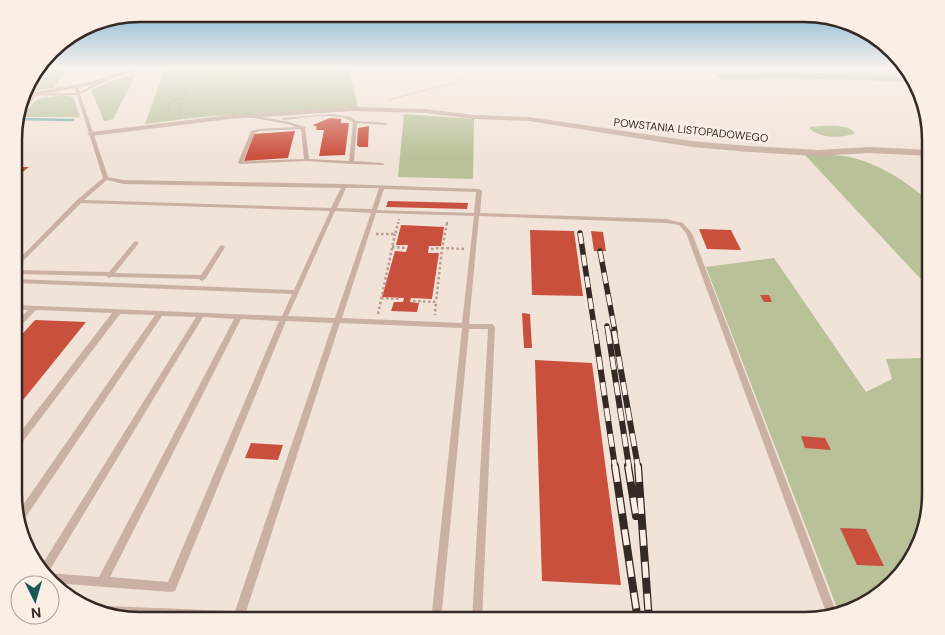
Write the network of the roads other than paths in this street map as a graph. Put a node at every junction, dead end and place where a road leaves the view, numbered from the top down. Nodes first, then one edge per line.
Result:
1 (79, 98) edge
2 (250, 116) junction
3 (272, 120) junction
4 (356, 122) junction
5 (385, 124) dead end
6 (303, 128) junction
7 (90, 134) junction
8 (922, 153) edge
9 (307, 160) junction
10 (351, 162) junction
11 (382, 164) dead end
12 (106, 178) junction
13 (344, 186) junction
14 (382, 187) junction
15 (80, 202) junction
16 (333, 210) junction
17 (374, 211) junction
18 (477, 214) junction
19 (136, 243) dead end
20 (222, 247) dead end
21 (22, 259) edge
22 (22, 272) edge
23 (111, 274) junction
24 (204, 277) junction
25 (22, 281) edge
26 (103, 284) junction
27 (197, 288) junction
28 (295, 292) junction
29 (22, 307) edge
30 (34, 308) junction
31 (118, 312) junction
32 (160, 313) junction
33 (201, 315) junction
34 (239, 316) junction
35 (284, 318) junction
36 (339, 320) junction
37 (22, 321) edge
38 (466, 325) junction
39 (22, 436) edge
40 (24, 512) edge
41 (47, 566) edge
42 (60, 579) edge
43 (102, 582) junction
44 (830, 609) edge
45 (240, 612) edge
46 (437, 612) edge
47 (477, 612) edge

1 - 7 lane
2 - 3 lane
2 - 7 street, POWSTANIA LISTOPADOWEGO
2 - 8 street, POWSTANIA LISTOPADOWEGO
3 - 4 lane
3 - 6 lane
4 - 5 lane
4 - 10 lane
6 - 9 lane
6 - 9 lane
7 - 12 lane
9 - 10 lane
10 - 11 lane
12 - 13 lane
12 - 15 lane
13 - 14 lane
13 - 16 lane
14 - 17 lane
14 - 18 lane
15 - 16 lane
15 - 21 lane
16 - 17 lane
16 - 28 lane
17 - 18 lane
17 - 36 lane
18 - 38 lane
18 - 44 lane
19 - 23 lane
20 - 24 lane
22 - 23 lane
23 - 24 lane
23 - 26 lane
24 - 27 lane
25 - 26 lane
26 - 27 lane
27 - 28 lane
28 - 35 lane
29 - 30 lane
30 - 31 lane
30 - 37 lane
31 - 32 lane
31 - 39 lane
32 - 33 lane
32 - 40 lane
33 - 34 lane
33 - 41 lane
34 - 35 lane
34 - 43 lane
35 - 36 lane
35 - 43 lane
36 - 38 lane
36 - 45 lane
38 - 46 lane
38 - 47 lane
42 - 43 lane

